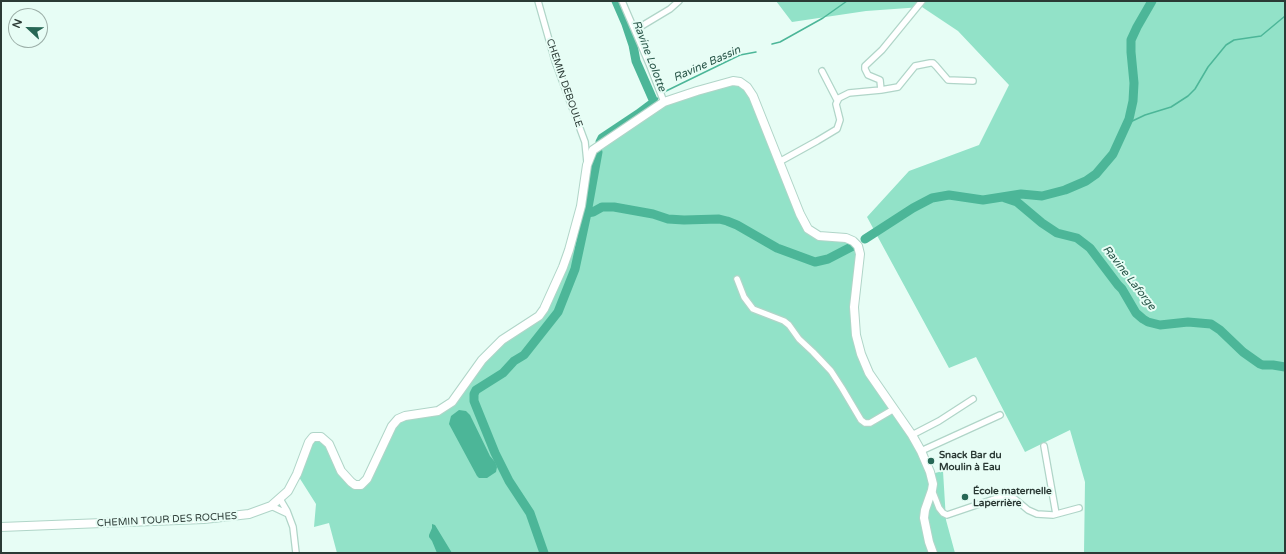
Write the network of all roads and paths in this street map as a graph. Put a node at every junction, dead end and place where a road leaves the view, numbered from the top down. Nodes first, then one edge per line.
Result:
1 (538, 1) edge
2 (622, 1) edge
3 (679, 1) edge
4 (922, 1) edge
5 (635, 30) junction
6 (822, 71) dead end
7 (973, 81) dead end
8 (881, 90) junction
9 (837, 100) junction
10 (664, 102) junction
11 (779, 162) junction
12 (587, 165) junction
13 (737, 279) dead end
14 (973, 399) dead end
15 (894, 409) junction
16 (1000, 415) dead end
17 (912, 435) junction
18 (1044, 446) dead end
19 (921, 451) junction
20 (932, 490) junction
21 (280, 499) junction
22 (271, 506) junction
23 (1079, 508) dead end
24 (288, 514) junction
25 (1054, 515) junction
26 (1, 527) edge
27 (296, 553) edge
28 (933, 553) edge

1 - 12 street, CHEMIN DEBOULE
2 - 5 street
3 - 5 street
4 - 8 street
5 - 10 street
6 - 9 street
7 - 8 street
8 - 9 street
9 - 11 street
10 - 11 street
10 - 12 street
11 - 15 street
12 - 21 street, CHEMIN TOUR DES ROCHES
13 - 15 street
14 - 17 street
15 - 17 street
16 - 19 street
17 - 19 street
18 - 25 street
19 - 20 street
20 - 25 street
20 - 28 street
21 - 22 street, CHEMIN TOUR DES ROCHES
21 - 24 street
22 - 24 street
22 - 26 street, CHEMIN TOUR DES ROCHES
23 - 25 street
24 - 27 street

